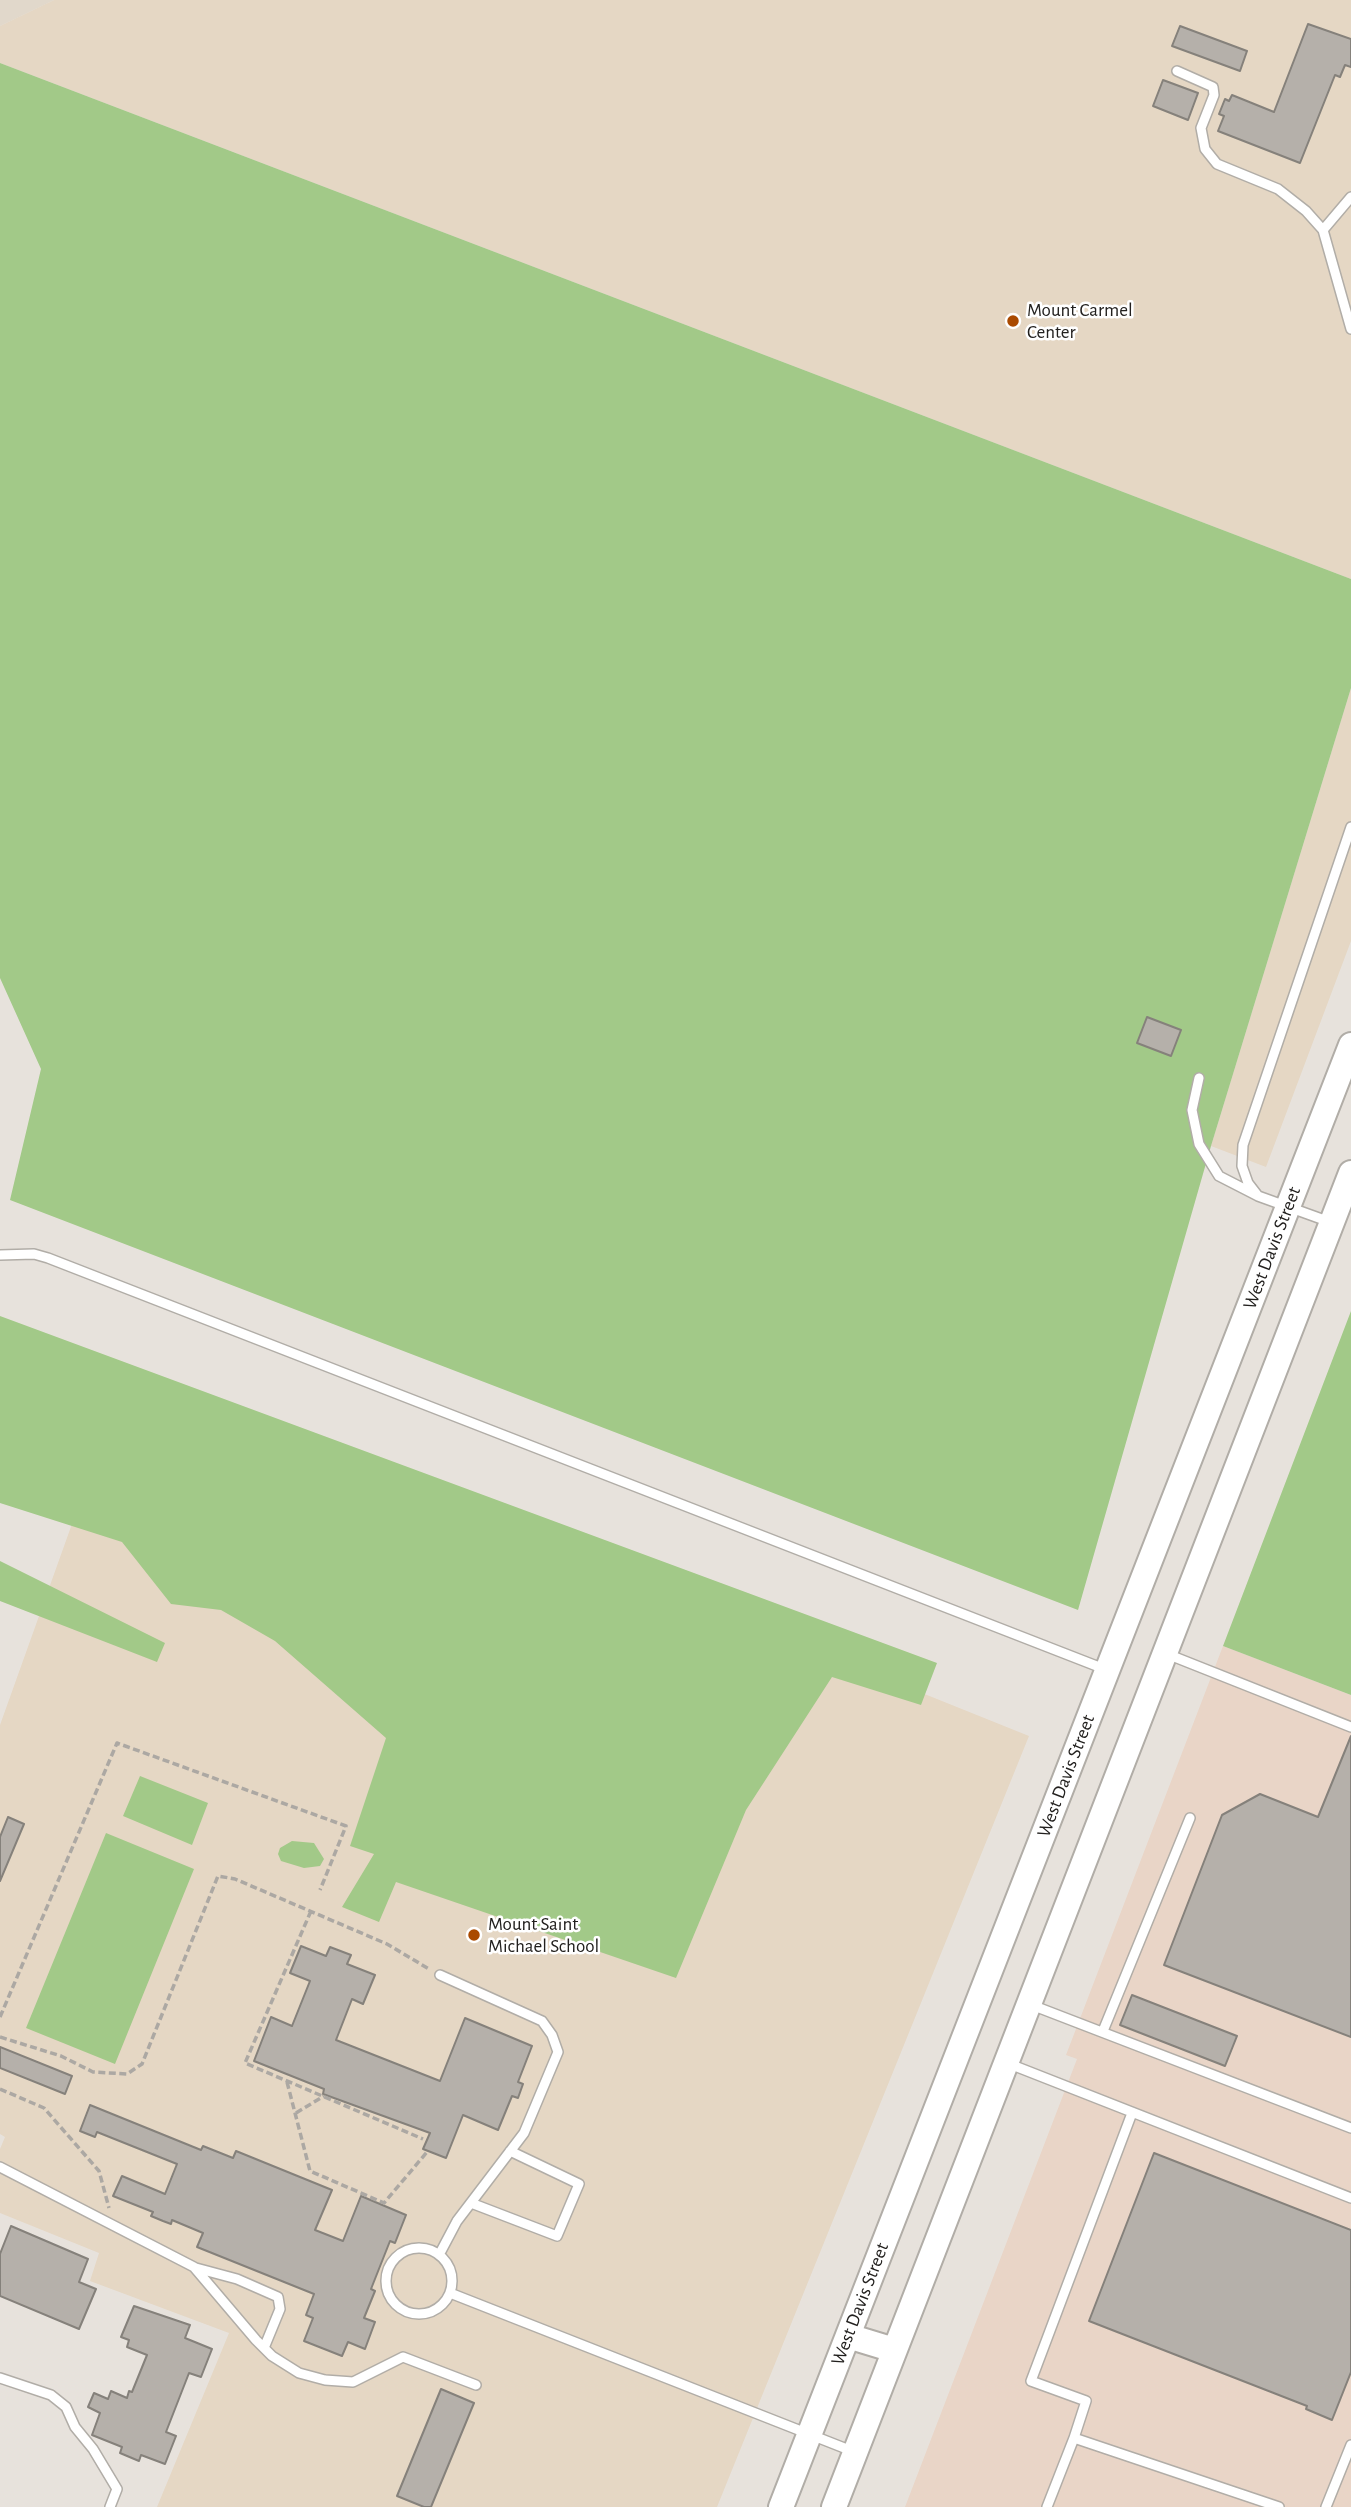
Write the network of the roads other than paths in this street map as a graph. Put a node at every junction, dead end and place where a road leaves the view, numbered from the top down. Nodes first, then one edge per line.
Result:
1 (1177, 71) dead end
2 (1351, 197) edge
3 (1323, 230) junction
4 (1351, 329) edge
5 (1351, 827) edge
6 (1351, 1045) edge
7 (1199, 1078) dead end
8 (1351, 1173) edge
9 (1258, 1196) junction
10 (1288, 1207) junction
11 (1332, 1223) junction
12 (0, 1255) edge
13 (1165, 1653) junction
14 (1107, 1670) junction
15 (1351, 1727) edge
16 (1190, 1818) dead end
17 (440, 1975) road end
18 (1029, 2004) junction
19 (1103, 2031) junction
20 (1006, 2063) junction
21 (1132, 2113) junction
22 (1351, 2128) edge
23 (510, 2151) junction
24 (1, 2170) edge
25 (1351, 2198) edge
26 (471, 2203) junction
27 (439, 2255) junction
28 (194, 2267) junction
29 (450, 2293) junction
30 (848, 2336) junction
31 (264, 2348) junction
32 (894, 2350) junction
33 (0, 2378) edge
34 (476, 2385) dead end
35 (810, 2435) junction
36 (1074, 2438) junction
37 (1351, 2445) edge
38 (855, 2452) junction
39 (110, 2507) edge
40 (781, 2507) edge
41 (834, 2507) edge
42 (1047, 2507) edge
43 (1279, 2507) edge
44 (1326, 2507) edge

1 - 3 lane
2 - 3 lane
3 - 4 lane
5 - 9 lane
6 - 10 main road, West Davis Street
7 - 9 lane
8 - 11 main road
9 - 10 lane
10 - 11 lane
10 - 14 main road, West Davis Street
11 - 13 main road
12 - 14 lane
13 - 15 lane
13 - 18 main road
14 - 30 main road, West Davis Street
16 - 19 lane
17 - 23 lane
18 - 19 lane
18 - 20 main road
19 - 22 lane
20 - 21 lane
20 - 32 main road
21 - 25 lane
21 - 36 lane
23 - 26 lane
23 - 26 lane
24 - 28 lane
26 - 27 lane
27 - 29 lane
27 - 29 lane
28 - 31 lane
28 - 31 lane
29 - 35 lane
30 - 32 main road
30 - 35 main road, West Davis Street
31 - 34 lane
32 - 38 main road
33 - 39 lane
35 - 38 lane
35 - 40 main road, West Davis Street
36 - 42 lane
36 - 43 lane
37 - 44 lane
38 - 41 main road

